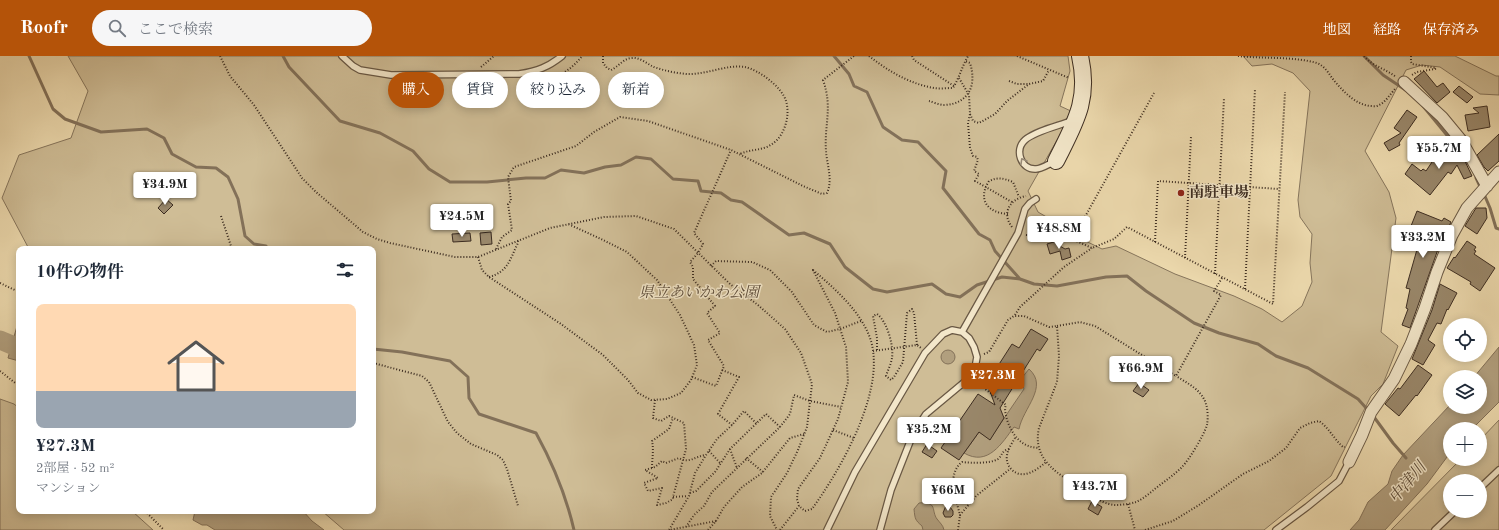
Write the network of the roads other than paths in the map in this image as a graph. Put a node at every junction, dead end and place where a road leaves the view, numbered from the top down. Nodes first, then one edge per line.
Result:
1 (342, 56) edge
2 (562, 56) edge
3 (1080, 56) edge
4 (1404, 82) road end
5 (1077, 119) junction
6 (1056, 160) joint
7 (1499, 172) edge
8 (1487, 186) junction
9 (1036, 199) dead end
10 (962, 332) junction
11 (1349, 462) joint
12 (1499, 470) edge
13 (1487, 481) edge
14 (1448, 518) edge
15 (1286, 522) junction
16 (827, 530) edge
17 (880, 530) edge
18 (1276, 530) edge
19 (1284, 530) edge
20 (1435, 530) edge

1 - 2 lane
3 - 5 street
4 - 8 street
5 - 6 street
6 -> 5 lane
7 - 8 street
8 - 11 street
9 - 10 lane
10 - 16 lane
10 - 17 lane
11 - 15 lane
12 - 13 lane
14 - 20 lane
15 - 18 lane
15 - 19 lane

